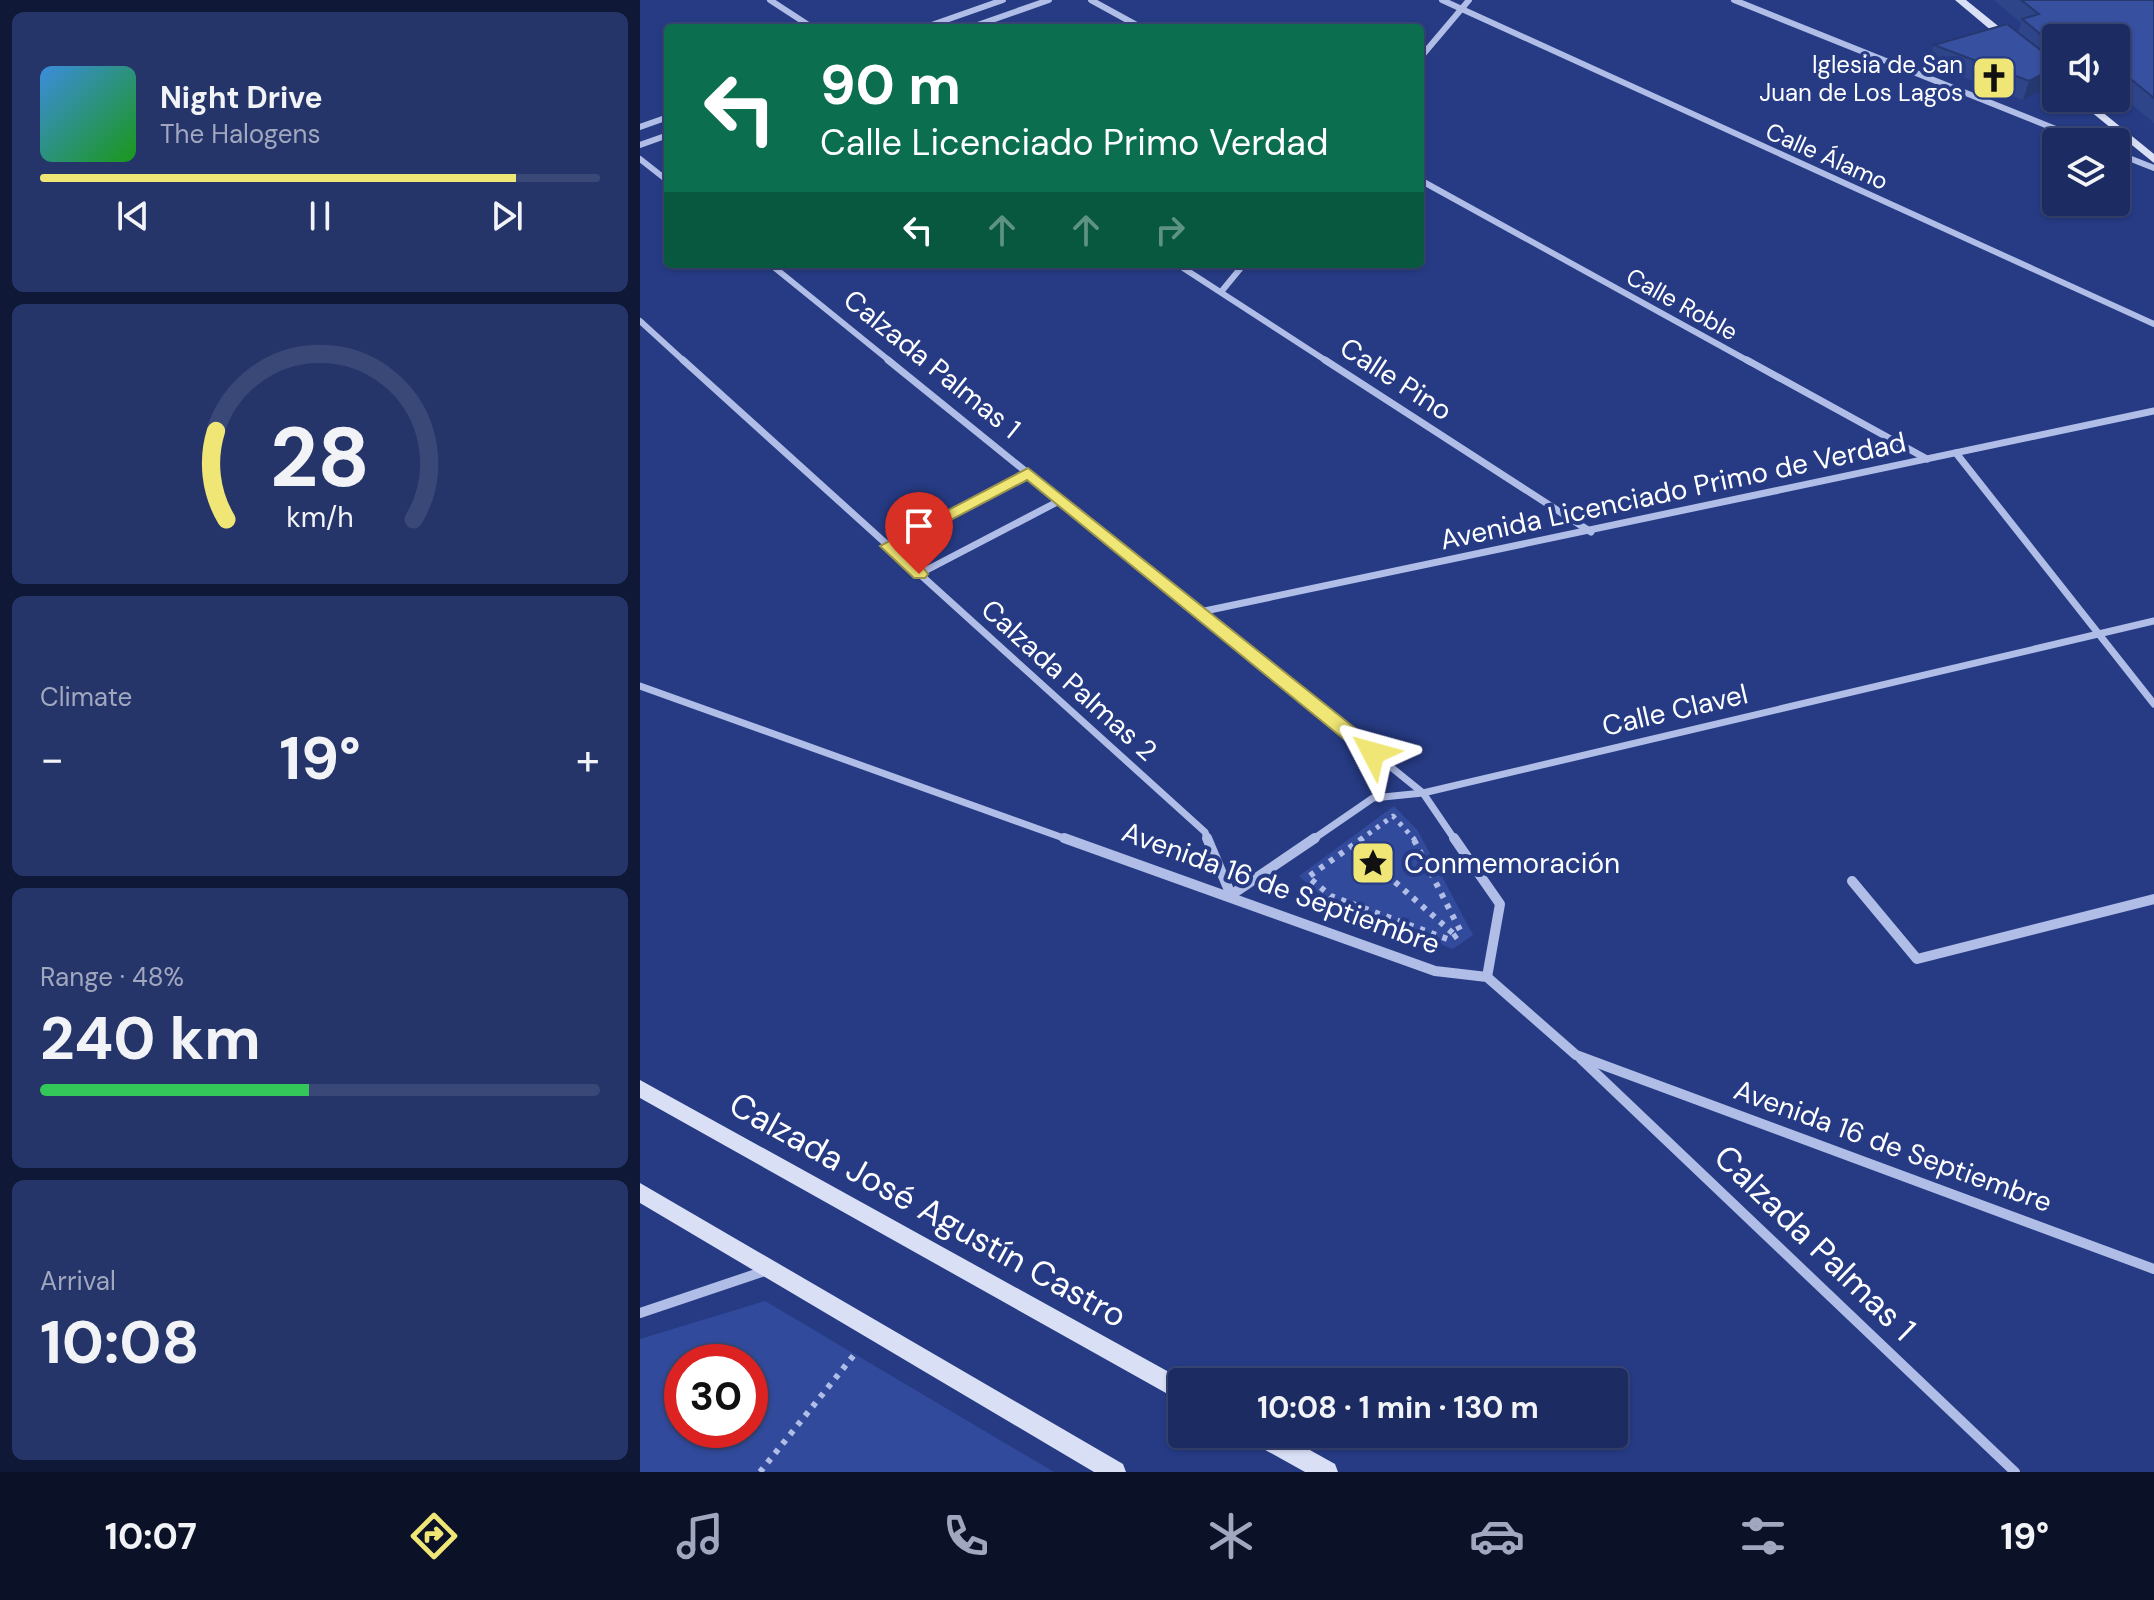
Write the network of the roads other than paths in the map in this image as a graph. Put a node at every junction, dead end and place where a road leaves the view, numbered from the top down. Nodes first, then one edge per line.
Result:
1 (770, 0) edge
2 (1003, 0) edge
3 (1049, 0) edge
4 (1091, 0) edge
5 (1442, 0) edge
6 (1469, 0) edge
7 (1734, 0) edge
8 (1960, 0) edge
9 (1461, 9) junction
10 (807, 24) edge
11 (934, 24) edge
12 (980, 24) edge
13 (1135, 24) edge
14 (2020, 49) edge
15 (1424, 53) edge
16 (2096, 112) edge
17 (664, 118) edge
18 (640, 127) edge
19 (2053, 128) edge
20 (664, 136) edge
21 (640, 145) edge
22 (640, 159) edge
23 (2130, 159) edge
24 (2154, 160) edge
25 (2154, 168) edge
26 (664, 178) edge
27 (1424, 182) edge
28 (775, 268) edge
29 (1183, 268) edge
30 (1241, 268) edge
31 (1221, 292) junction
32 (640, 321) edge
33 (2154, 324) edge
34 (2154, 411) edge
35 (1956, 453) junction
36 (1927, 459) junction
37 (1028, 473) junction
38 (1061, 500) junction
39 (1591, 532) junction
40 (888, 546) junction
41 (919, 574) junction
42 (1200, 612) junction
43 (2154, 621) edge
44 (2096, 633) junction
45 (640, 686) edge
46 (2154, 704) edge
47 (1423, 793) junction
48 (1852, 881) dead end
49 (1231, 895) junction
50 (2154, 899) edge
51 (1487, 977) junction
52 (1576, 1055) junction
53 (640, 1088) edge
54 (640, 1192) edge
55 (773, 1268) junction
56 (2154, 1269) edge
57 (640, 1313) edge
58 (1168, 1383) edge
59 (1284, 1448) edge
60 (1115, 1472) edge
61 (1327, 1472) edge
62 (2015, 1472) edge

1 - 10 street
2 - 11 street
3 - 12 street
4 - 13 street
5 - 9 street, Calle Álamo
6 - 9 street
7 - 19 street
8 - 14 main road
9 - 15 street
9 - 33 street, Calle Álamo
16 - 24 main road
17 - 18 street
20 - 21 street
22 - 26 street
23 - 25 street
27 - 36 street, Calle Roble
28 - 37 street, Calzada Palmas 1
29 - 31 street, Calle Pino
30 - 31 street
31 - 39 street, Calle Pino
32 - 40 street, Calzada Palmas 2
34 - 35 street, Avenida Licenciado Primo de Verdad
35 - 36 street, Avenida Licenciado Primo de Verdad
35 - 44 street
36 - 39 street, Avenida Licenciado Primo de Verdad
37 - 38 street, Calzada Palmas 1
37 - 40 street
38 - 41 street
38 - 42 street, Calzada Palmas 1
39 - 42 street, Avenida Licenciado Primo de Verdad
40 - 41 street, Calzada Palmas 2
41 - 49 street, Calzada Palmas 2
42 - 47 street, Calzada Palmas 1
43 - 44 street, Calle Clavel
44 - 46 street
44 - 47 street, Calle Clavel
45 - 49 street, Avenida 16 de Septiembre
47 - 49 street, Calle Clavel
47 - 51 street, Calzada Palmas 1
48 - 50 street
49 - 51 street, Avenida 16 de Septiembre
51 - 52 street, Avenida 16 de Septiembre
52 - 56 street, Avenida 16 de Septiembre
52 - 62 street, Calzada Palmas 1
53 - 58 main road, Calzada José Agustín Castro
54 - 55 main road
55 - 57 street
55 - 60 main road
59 - 61 main road

